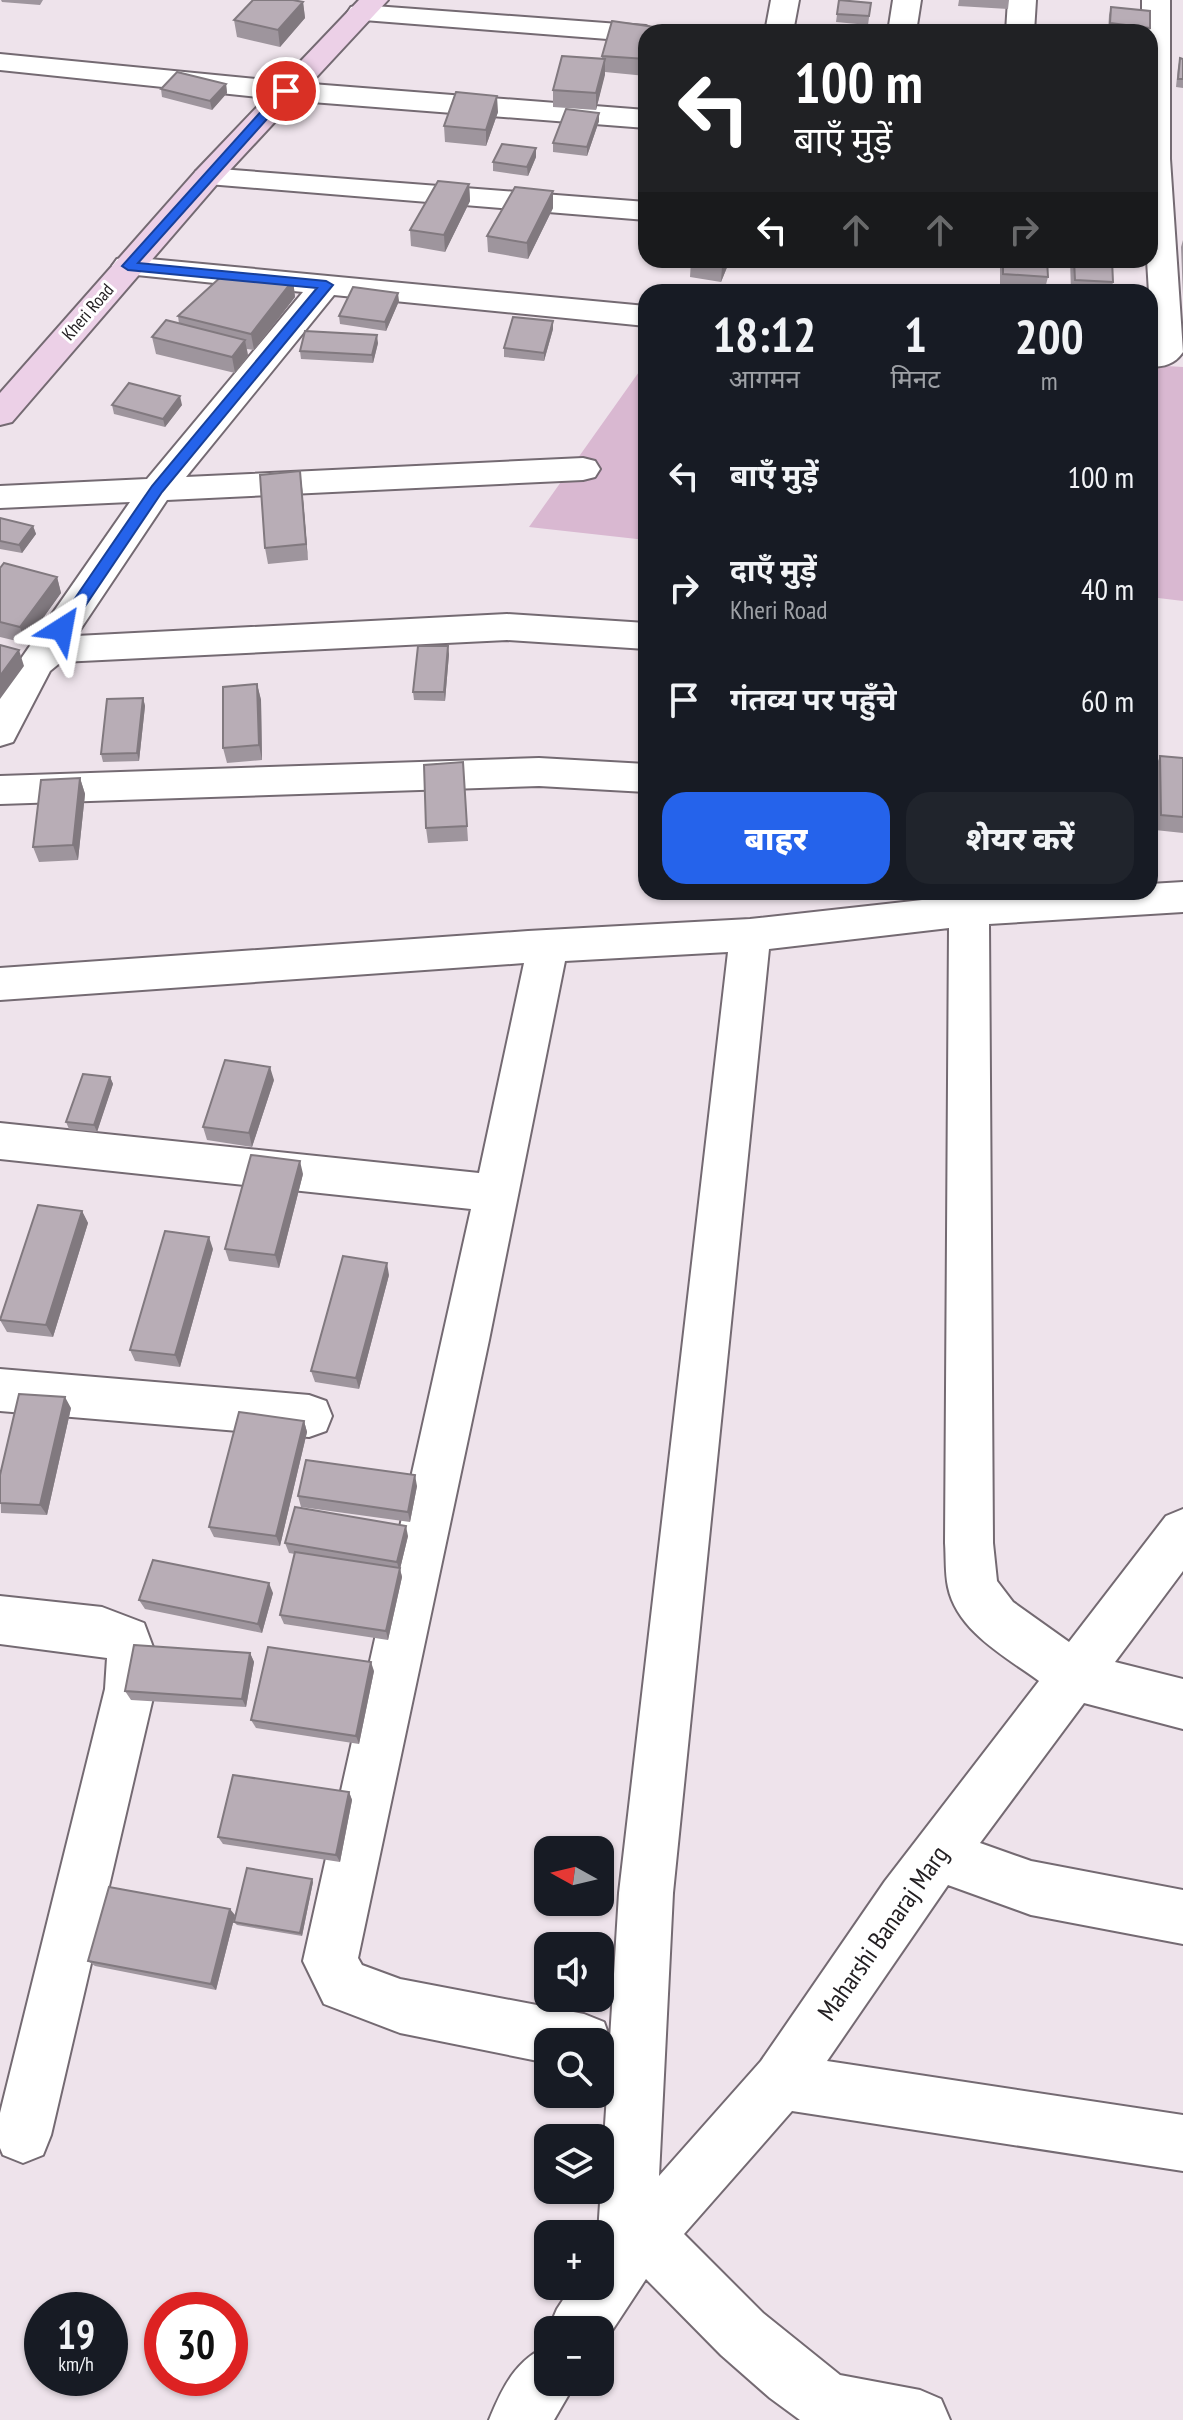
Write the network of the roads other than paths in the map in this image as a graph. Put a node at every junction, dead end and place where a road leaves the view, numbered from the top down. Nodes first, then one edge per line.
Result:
1 (554, 0) edge
2 (785, 0) edge
3 (907, 0) edge
4 (1022, 0) edge
5 (1156, 0) edge
6 (367, 6) edge
7 (536, 24) junction
8 (780, 24) edge
9 (903, 24) edge
10 (1020, 24) edge
11 (638, 33) edge
12 (0, 62) edge
13 (286, 91) junction
14 (1169, 94) edge
15 (638, 118) edge
16 (1158, 135) edge
17 (207, 177) junction
18 (638, 210) edge
19 (128, 266) junction
20 (1157, 268) edge
21 (326, 285) junction
22 (638, 315) edge
23 (1167, 354) edge
24 (0, 414) edge
25 (583, 469) dead end
26 (157, 489) junction
27 (0, 497) edge
28 (638, 635) edge
29 (46, 653) junction
30 (0, 732) edge
31 (638, 778) edge
32 (0, 790) edge
33 (1158, 897) edge
34 (1183, 897) edge
35 (1004, 900) edge
36 (968, 901) edge
37 (750, 935) junction
38 (548, 946) junction
39 (0, 984) edge
40 (0, 1141) edge
41 (496, 1193) junction
42 (0, 1390) edge
43 (309, 1416) dead end
44 (1183, 1532) edge
45 (0, 1620) edge
46 (1074, 1676) junction
47 (1183, 1704) edge
48 (938, 1855) junction
49 (1183, 1917) edge
50 (534, 2032) edge
51 (619, 2049) edge
52 (781, 2081) junction
53 (23, 2135) dead end
54 (1183, 2143) edge
55 (636, 2246) junction
56 (588, 2316) edge
57 (535, 2396) edge
58 (519, 2420) edge
59 (920, 2420) edge

1 - 7 street
2 - 8 street
3 - 9 street
4 - 10 street
5 - 14 street
6 - 7 street
6 - 13 street, Kheri Road
7 - 11 street
12 - 13 street
13 - 15 street
13 - 17 street, Kheri Road
14 - 16 street
17 - 18 street
17 - 19 street, Kheri Road
19 - 21 street
19 - 24 street, Kheri Road
20 - 23 street
21 - 22 street
21 - 26 street
25 - 26 street
26 - 27 street
26 - 29 street
28 - 29 street
29 - 30 street
31 - 32 street
33 - 34 street
35 - 36 street
36 - 37 street
36 - 46 street
37 - 38 street
37 - 51 street
38 - 39 street
38 - 41 street
40 - 41 street
41 - 50 street
42 - 43 street
44 - 46 street, Maharshi Banaraj Marg
45 - 53 street
46 - 47 street
46 - 48 street, Maharshi Banaraj Marg
48 - 49 street
48 - 52 street, Maharshi Banaraj Marg
51 - 55 street
52 - 54 street
52 - 55 street, Maharshi Banaraj Marg
55 - 56 street, Maharshi Banaraj Marg
55 - 59 street
57 - 58 street

